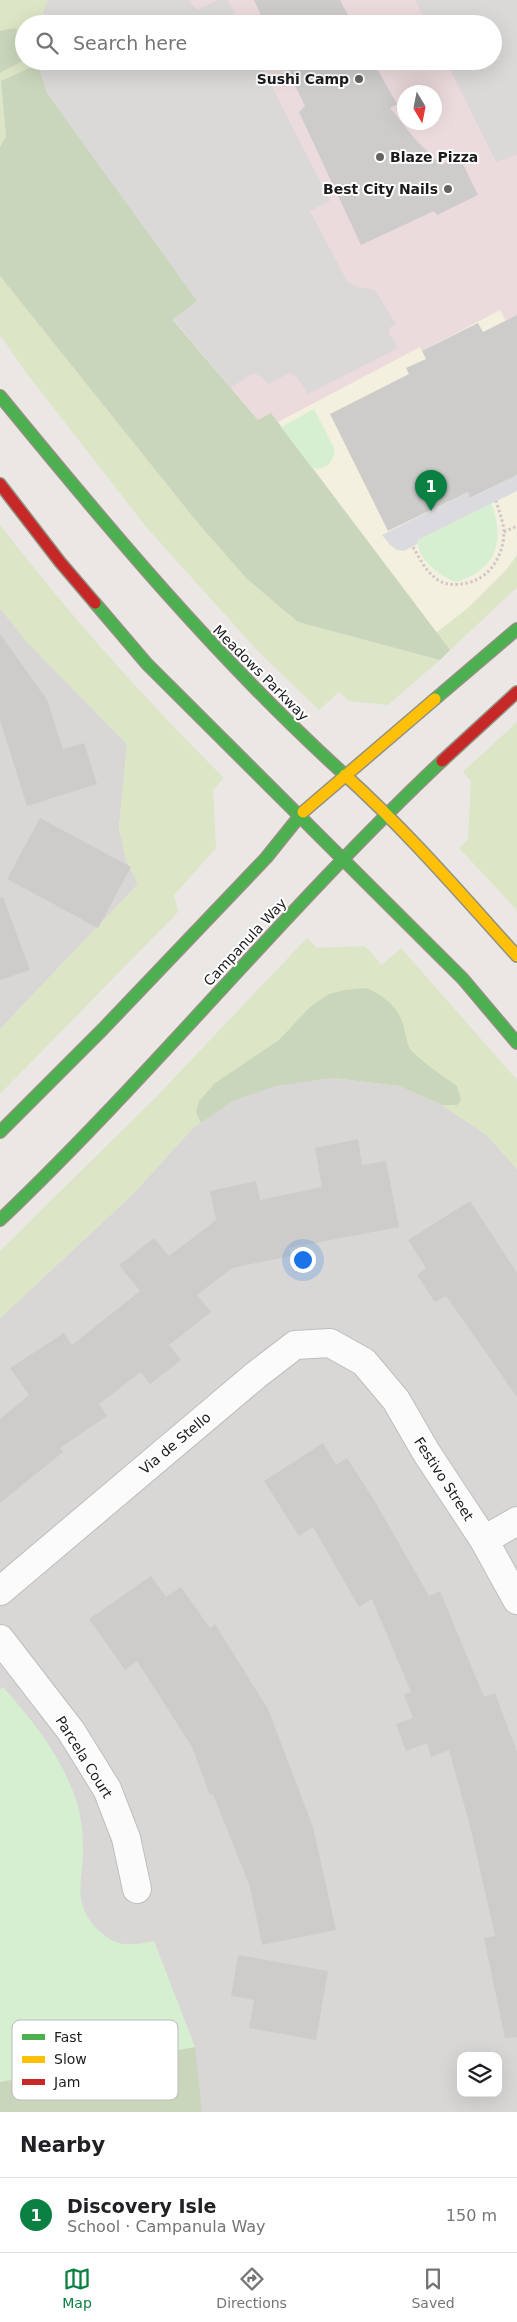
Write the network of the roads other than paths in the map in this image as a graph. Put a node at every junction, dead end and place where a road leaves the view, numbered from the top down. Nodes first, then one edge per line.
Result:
1 (0, 396) edge
2 (0, 484) edge
3 (517, 628) edge
4 (517, 692) edge
5 (344, 777) junction
6 (386, 813) junction
7 (298, 816) junction
8 (342, 859) junction
9 (517, 956) edge
10 (517, 1043) edge
11 (0, 1132) edge
12 (0, 1220) edge
13 (364, 1362) joint
14 (517, 1521) edge
15 (484, 1540) junction
16 (0, 1591) edge
17 (517, 1600) edge
18 (0, 1639) edge
19 (138, 1889) dead end

1 - 5 main road, Meadows Parkway
2 - 7 main road
3 - 5 main road
4 - 6 main road, Campanula Way
5 - 6 main road, Meadows Parkway
5 - 7 main road
6 - 8 main road, Campanula Way
6 - 9 main road, Meadows Parkway
7 - 8 main road
7 - 11 main road
8 - 10 main road
8 - 12 main road, Campanula Way
13 - 15 street, Festivo Street
13 - 16 street, Via de Stello
14 - 15 street
15 - 17 street, Festivo Street
18 - 19 street, Parcela Court

